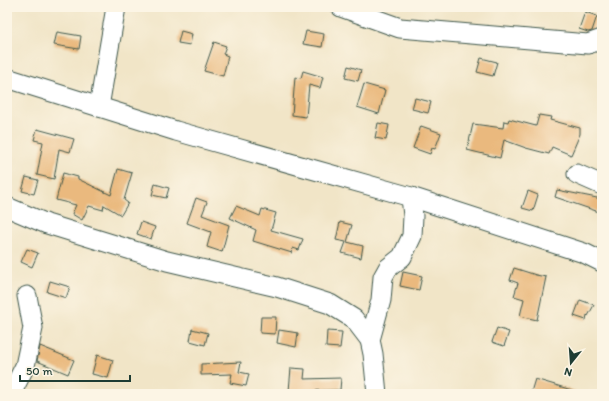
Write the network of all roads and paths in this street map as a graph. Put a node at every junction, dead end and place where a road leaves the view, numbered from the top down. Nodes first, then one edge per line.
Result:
1 (116, 7) edge
2 (341, 7) edge
3 (602, 39) edge
4 (7, 78) edge
5 (100, 107) junction
6 (577, 174) dead end
7 (602, 185) edge
8 (411, 197) junction
9 (7, 207) edge
10 (602, 262) edge
11 (27, 296) dead end
12 (370, 340) junction
13 (11, 394) edge
14 (377, 394) edge

1 - 5 street
2 - 3 street
4 - 5 street
5 - 8 street
6 - 7 street
8 - 10 street
8 - 12 street
9 - 12 street
11 - 13 street
12 - 14 street

